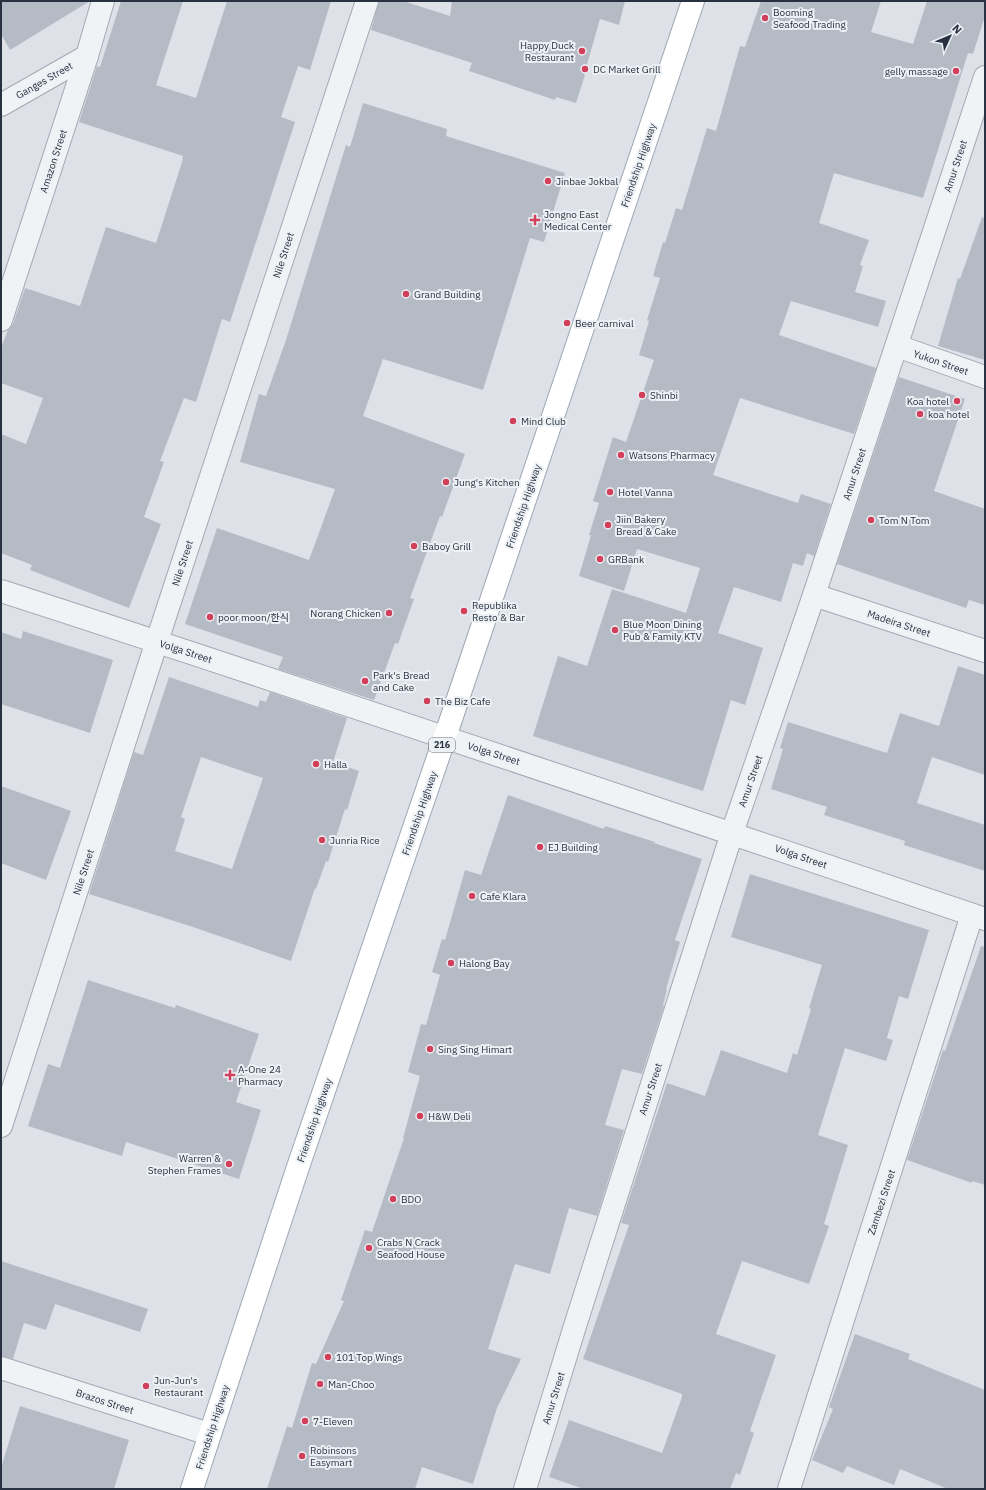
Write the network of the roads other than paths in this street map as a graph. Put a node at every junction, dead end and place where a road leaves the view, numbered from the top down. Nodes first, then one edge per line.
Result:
1 (103, 1) edge
2 (367, 1) edge
3 (693, 1) edge
4 (87, 56) junction
5 (985, 76) edge
6 (1, 105) edge
7 (979, 115) edge
8 (1, 320) edge
9 (897, 346) junction
10 (985, 378) edge
11 (1, 591) edge
12 (814, 595) junction
13 (157, 641) junction
14 (985, 651) edge
15 (445, 737) junction
16 (732, 833) junction
17 (978, 917) edge
18 (1, 1126) edge
19 (1, 1368) edge
20 (209, 1434) junction
21 (192, 1489) edge
22 (525, 1489) edge
23 (789, 1489) edge

1 - 4 street, Amazon Street
2 - 13 street, Nile Street
3 - 15 main road, Friendship Highway / 216
4 - 6 street, Ganges Street
4 - 8 street, Amazon Street
5 - 7 street, Amur Street
7 - 9 street, Amur Street
9 - 10 street, Yukon Street
9 - 12 street, Amur Street
11 - 13 street, Volga Street
12 - 14 street, Madeira Street
12 - 16 street, Amur Street
13 - 15 street, Volga Street
13 - 18 street, Nile Street
15 - 16 street, Volga Street
15 - 20 main road, Friendship Highway / 216
16 - 17 street, Volga Street
16 - 22 street, Amur Street
17 - 23 street, Zambezi Street
19 - 20 street, Brazos Street
20 - 21 main road, Friendship Highway / 216

